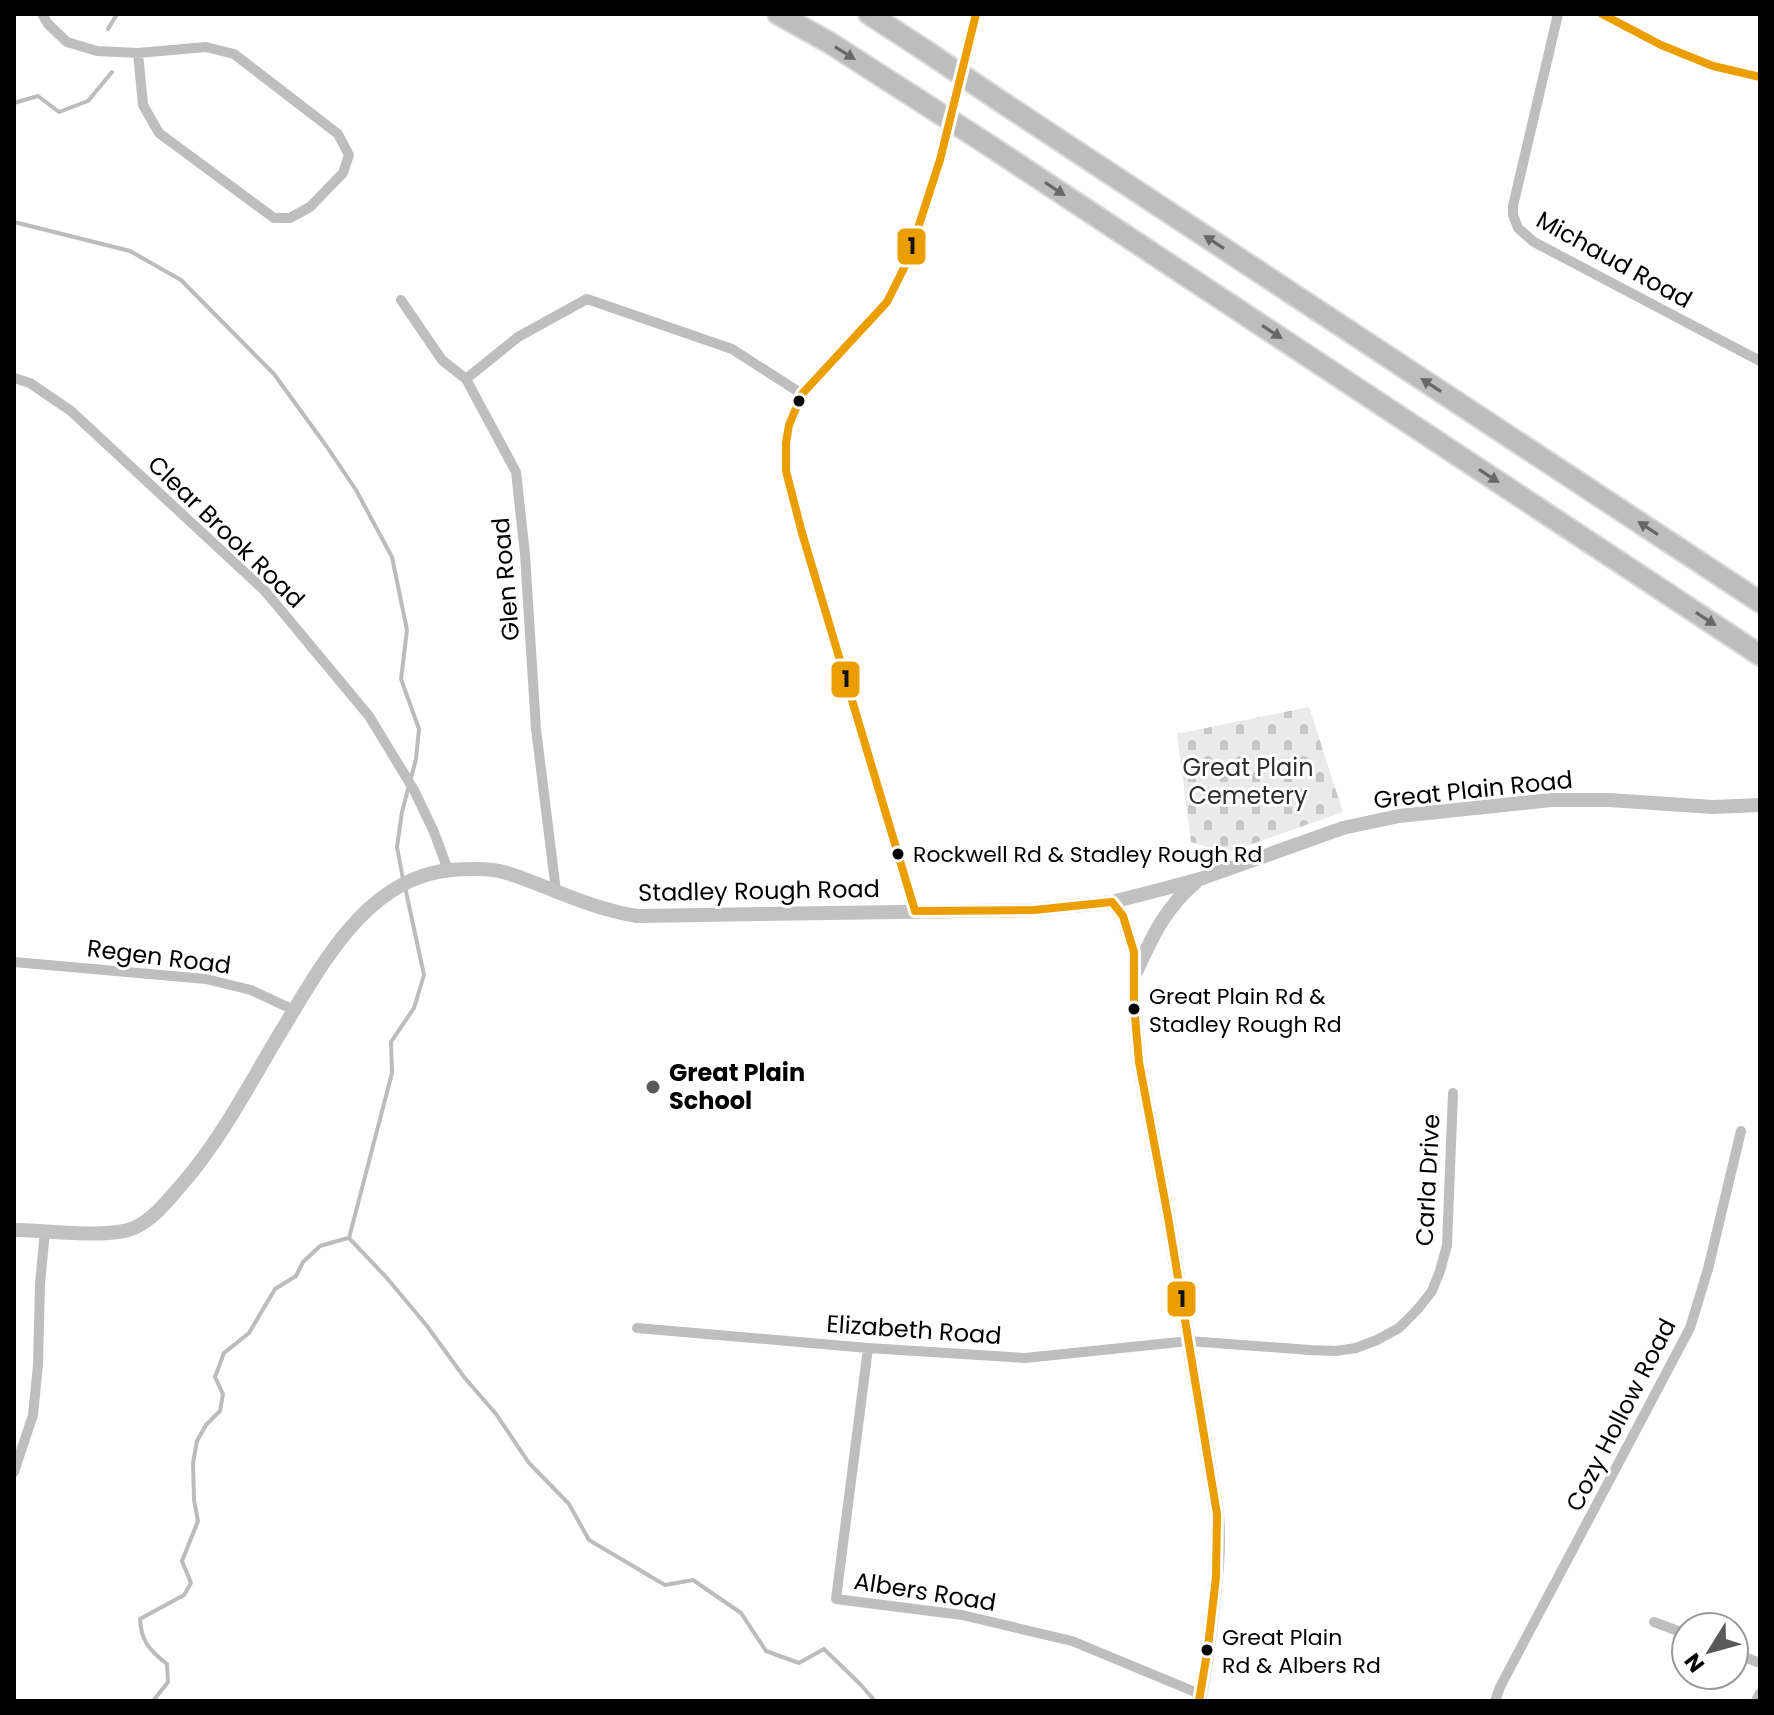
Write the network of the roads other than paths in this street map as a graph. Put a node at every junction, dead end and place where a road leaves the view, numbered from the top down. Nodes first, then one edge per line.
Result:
1 (42, 14) edge
2 (778, 14) edge
3 (872, 14) edge
4 (976, 14) edge
5 (1558, 14) edge
6 (1602, 14) edge
7 (138, 53) junction
8 (1760, 77) edge
9 (401, 300) dead end
10 (1760, 361) edge
11 (14, 378) edge
12 (466, 379) junction
13 (802, 394) junction
14 (1760, 602) edge
15 (1760, 655) edge
16 (1760, 805) edge
17 (448, 870) junction
18 (1200, 879) junction
19 (556, 891) junction
20 (1112, 902) junction
21 (915, 911) junction
22 (14, 962) edge
23 (1135, 974) junction
24 (294, 1010) junction
25 (1453, 1093) dead end
26 (1741, 1131) dead end
27 (14, 1230) edge
28 (45, 1231) junction
29 (637, 1328) dead end
30 (1189, 1341) junction
31 (868, 1348) junction
32 (14, 1472) edge
33 (1654, 1622) dead end
34 (1670, 1628) edge
35 (1760, 1693) edge
36 (1200, 1697) edge
37 (1495, 1701) edge
38 (1756, 1701) edge

1 - 7 street
2 -> 15 highway, bridge
14 -> 3 highway, bridge
4 - 13 street
5 - 10 street, Michaud Road
6 - 8 street
7 - 7 street
9 - 12 street, Glen Road
11 - 17 street, Clear Brook Road
12 - 13 street
12 - 19 street, Glen Road
13 - 21 street
16 - 18 main road, Great Plain Road
17 - 19 main road, Stadley Rough Road
17 - 24 main road, Stadley Rough Road
18 - 20 main road, Great Plain Road
18 - 23 main road, Great Plain Road
19 - 21 main road, Stadley Rough Road
20 - 21 main road, Stadley Rough Road
20 - 23 main road, Great Plain Road
22 - 24 street, Regen Road
23 - 30 main road, Great Plain Road
24 - 28 main road, Stadley Rough Road
25 - 30 street, Carla Drive
26 - 37 street, Cozy Hollow Road
27 - 28 main road, Stadley Rough Road
28 - 32 street
29 - 31 street, Elizabeth Road
30 - 31 street, Elizabeth Road
30 - 36 main road, Great Plain Road
31 - 36 street, Albers Road
33 - 34 street
35 - 38 street

